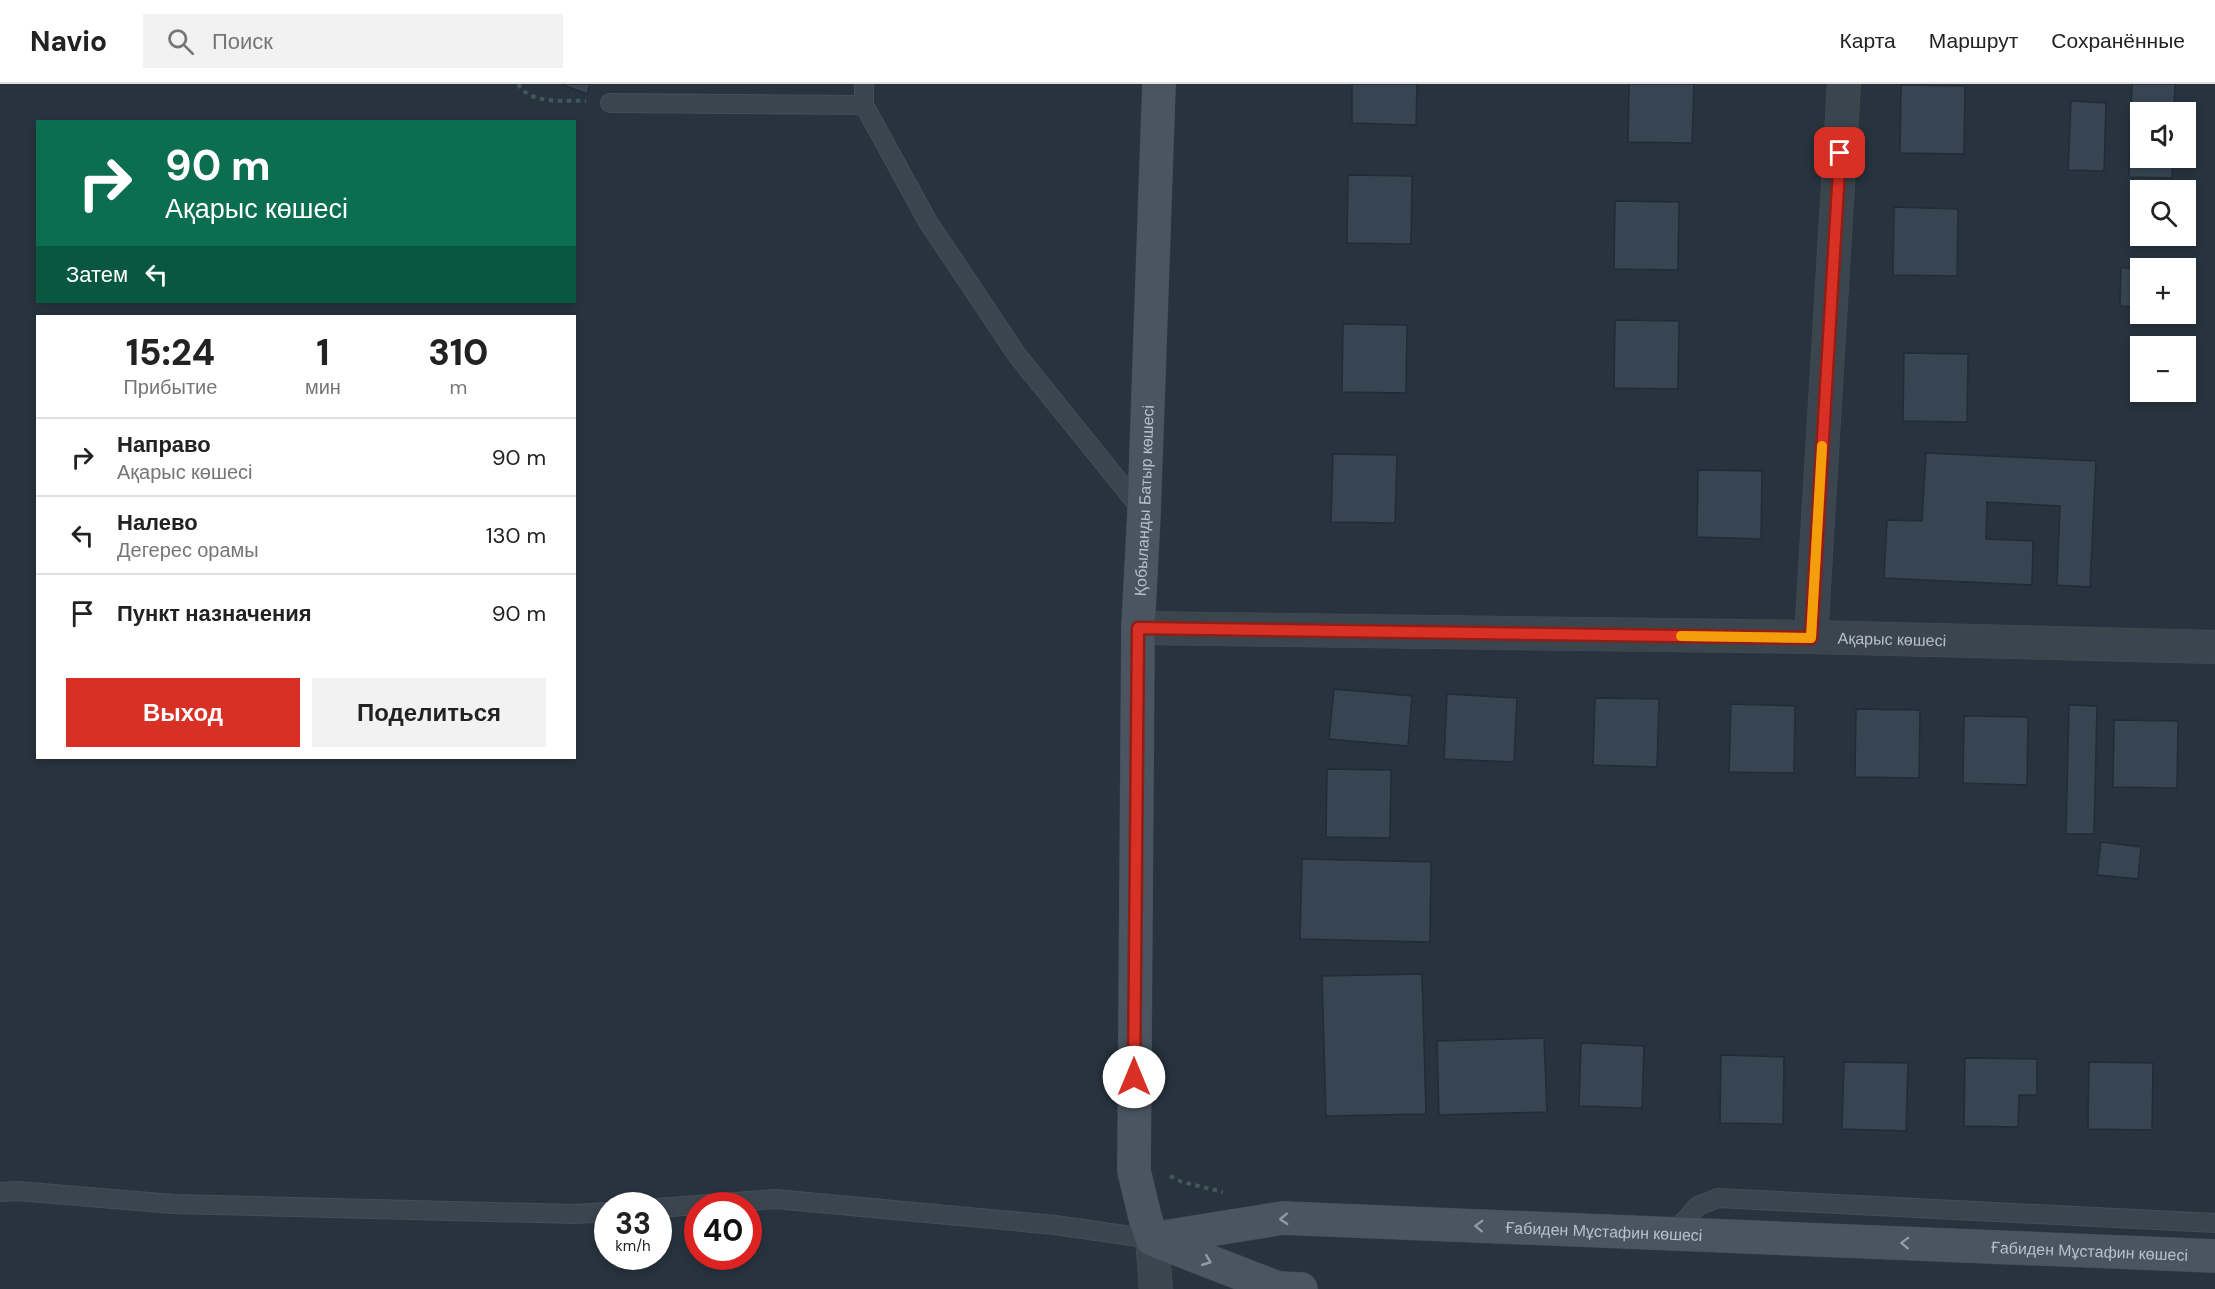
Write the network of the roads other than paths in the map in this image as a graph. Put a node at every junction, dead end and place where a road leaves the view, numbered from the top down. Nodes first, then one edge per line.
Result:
1 (864, 84) edge
2 (1159, 84) edge
3 (1844, 84) edge
4 (610, 103) road end
5 (864, 105) junction
6 (1144, 513) junction
7 (1138, 628) junction
8 (1811, 638) junction
9 (2215, 647) edge
10 (0, 1192) edge
11 (672, 1207) edge
12 (1954, 1209) junction
13 (594, 1213) edge
14 (2215, 1223) edge
15 (1672, 1234) junction
16 (1152, 1239) junction
17 (1950, 1245) junction
18 (2215, 1256) edge
19 (1156, 1289) edge
20 (1286, 1289) edge

1 - 5 lane
2 - 6 street, Қобыланды Батыр көшесі
3 - 8 street
4 - 5 lane
5 - 6 lane
6 - 7 street, Қобыланды Батыр көшесі
7 - 8 street, Ақарыс көшесі
7 - 16 street, Қобыланды Батыр көшесі
8 - 9 street, Ақарыс көшесі
10 - 13 lane
11 - 16 lane
12 - 14 lane
12 - 15 lane
12 - 17 lane
15 -> 16 street, Ғабиден Мұстафин көшесі
17 -> 15 street, Ғабиден Мұстафин көшесі
16 - 19 street
16 -> 20 street
17 - 18 street, Ғабиден Мұстафин көшесі

